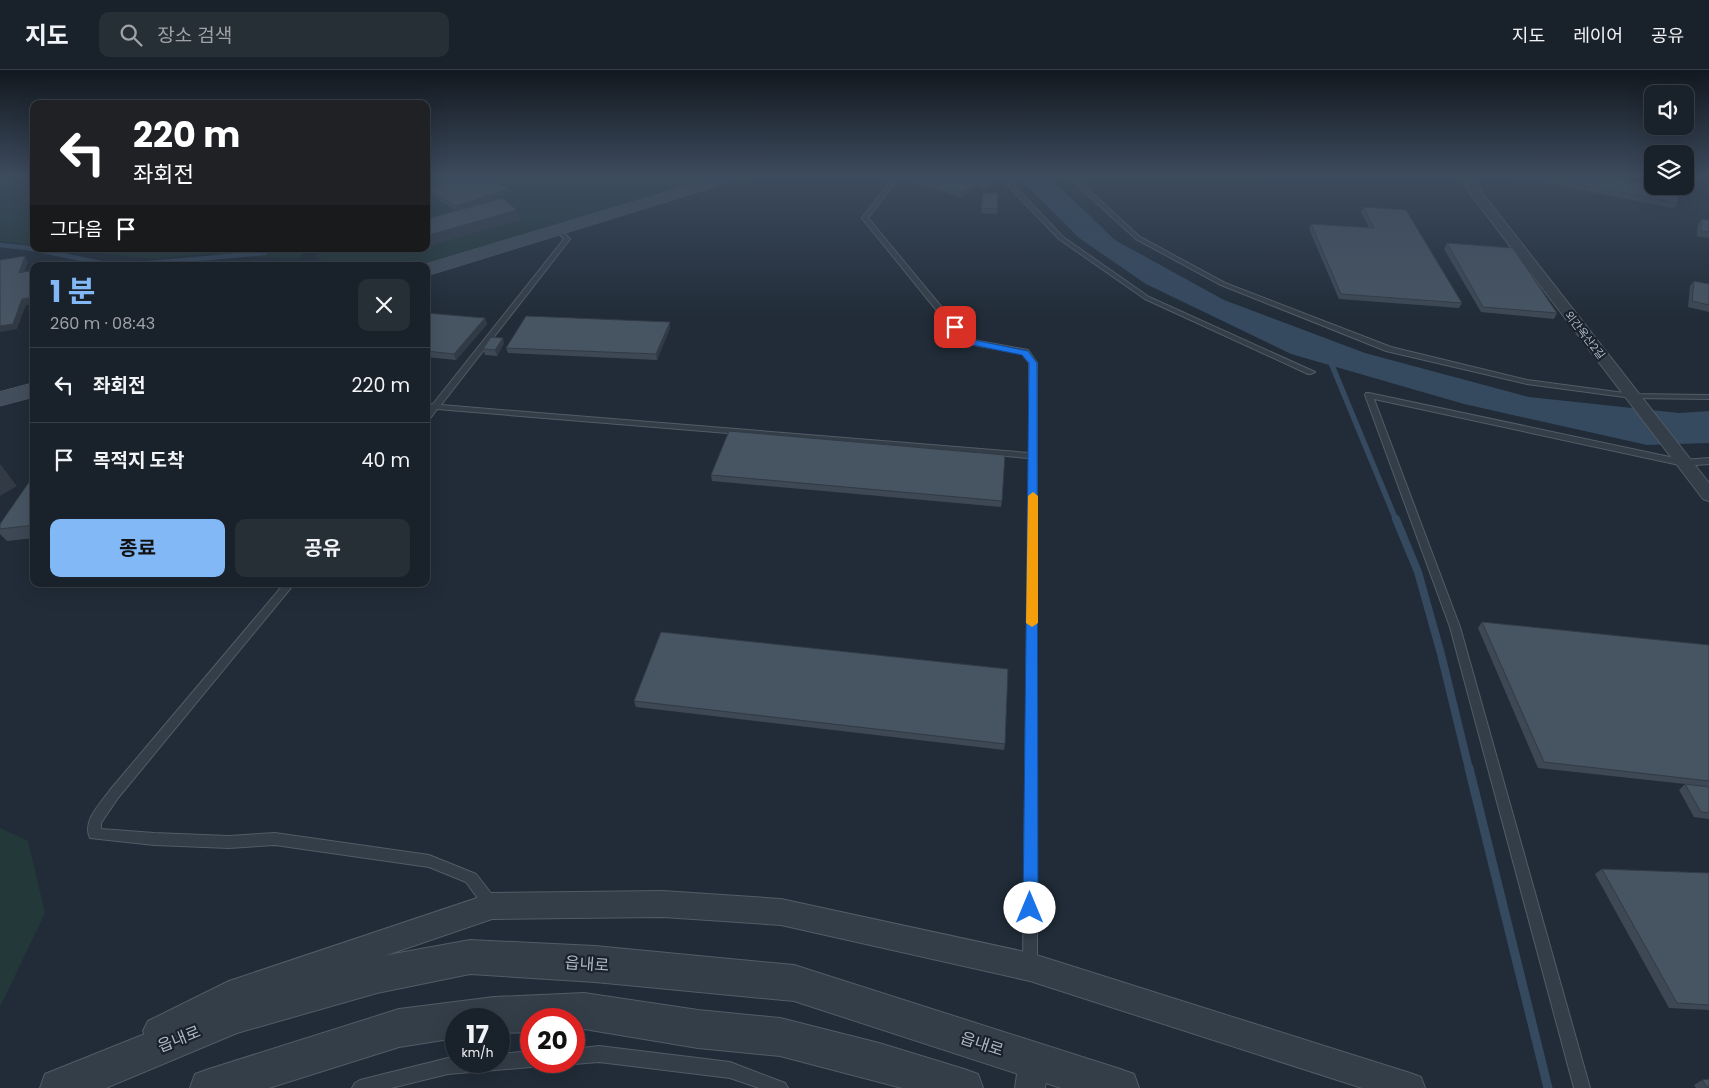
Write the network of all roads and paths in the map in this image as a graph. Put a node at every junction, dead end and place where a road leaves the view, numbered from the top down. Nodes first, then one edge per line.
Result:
1 (580, 223) edge
2 (869, 223) edge
3 (1046, 223) edge
4 (1121, 223) edge
5 (1499, 223) edge
6 (558, 229) junction
7 (430, 269) edge
8 (1311, 372) dead end
9 (30, 391) edge
10 (1632, 396) junction
11 (1709, 398) edge
12 (0, 399) edge
13 (431, 406) edge
14 (1034, 456) junction
15 (1709, 461) edge
16 (1684, 463) junction
17 (1709, 495) edge
18 (286, 587) edge
19 (492, 906) junction
20 (1030, 967) junction
21 (510, 1014) edge
22 (445, 1022) edge
23 (585, 1055) edge
24 (520, 1061) edge
25 (1032, 1074) edge
26 (44, 1088) edge
27 (60, 1088) edge
28 (209, 1088) edge
29 (360, 1088) edge
30 (780, 1088) edge
31 (964, 1088) edge
32 (1120, 1088) edge
33 (1410, 1088) edge
34 (1582, 1088) edge

1 - 6 main road
2 - 14 lane
3 - 8 lane
4 - 10 lane
5 - 10 street, 외간옥산2길
6 - 7 main road
6 - 13 lane
9 - 12 main road
10 - 11 lane
10 - 16 street, 외간옥산2길
13 - 14 lane
14 - 20 lane
15 - 16 lane
16 - 17 street, 외간옥산2길
16 - 34 lane
18 - 19 lane
19 - 20 street
19 - 26 street
20 - 33 street
21 - 31 street
22 - 28 street
23 - 30 lane
24 - 29 lane
25 - 27 street, 읍내로
25 - 32 street, 읍내로

